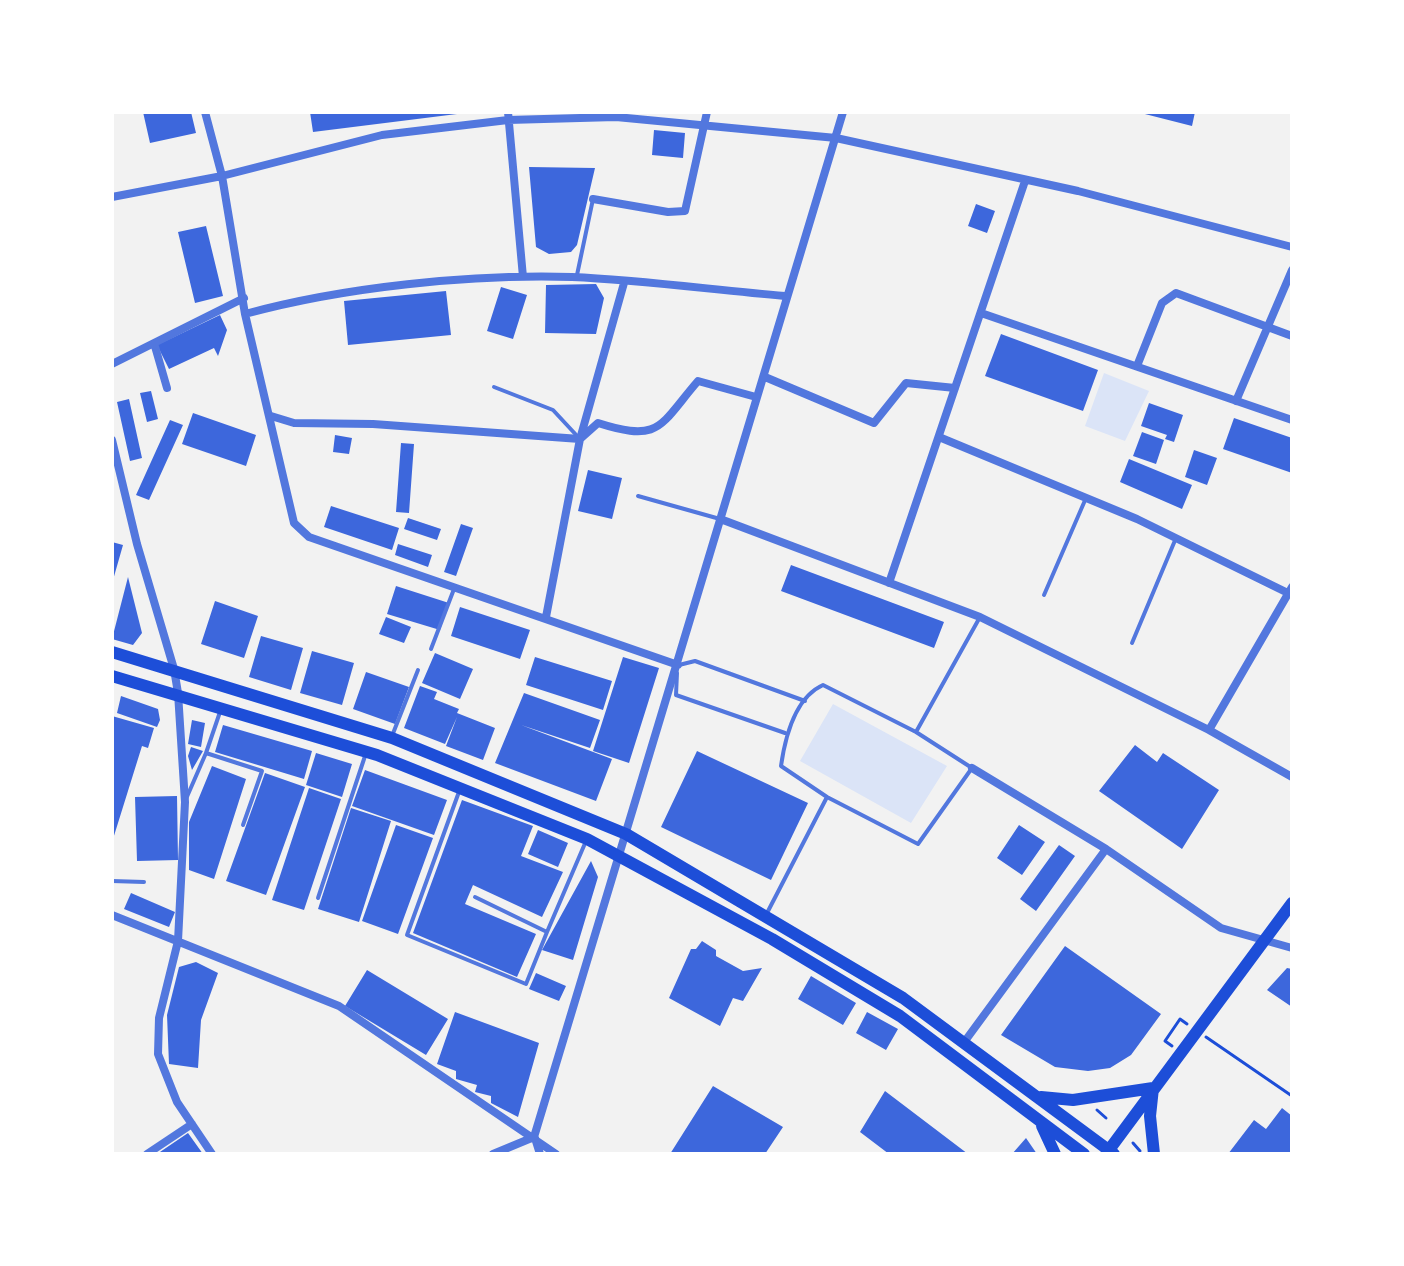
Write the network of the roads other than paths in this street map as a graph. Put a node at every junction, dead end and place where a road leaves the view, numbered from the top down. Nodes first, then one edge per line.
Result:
1 (205, 112) edge
2 (707, 112) edge
3 (843, 112) edge
4 (508, 116) edge
5 (703, 123) junction
6 (836, 138) junction
7 (222, 176) junction
8 (1025, 181) junction
9 (112, 197) edge
10 (593, 199) joint
11 (1292, 247) edge
12 (1292, 270) edge
13 (523, 277) junction
14 (576, 277) junction
15 (624, 283) junction
16 (785, 296) junction
17 (244, 298) junction
18 (981, 313) junction
19 (245, 314) junction
20 (1269, 327) junction
21 (1292, 336) edge
22 (154, 343) junction
23 (112, 364) edge
24 (1137, 366) junction
25 (765, 377) junction
26 (494, 387) dead end
27 (167, 388) dead end
28 (955, 388) junction
29 (756, 397) junction
30 (1236, 401) junction
31 (271, 416) junction
32 (1292, 420) edge
33 (939, 437) junction
34 (580, 439) junction
35 (112, 440) edge
36 (638, 496) dead end
37 (1086, 497) junction
38 (723, 520) junction
39 (1176, 537) junction
40 (889, 583) junction
41 (454, 589) junction
42 (1291, 591) edge
43 (1044, 595) dead end
44 (546, 617) junction
45 (980, 617) junction
46 (1132, 643) dead end
47 (431, 649) dead end
48 (112, 652) edge
49 (678, 665) junction
50 (174, 669) junction
51 (418, 670) dead end
52 (112, 676) edge
53 (178, 693) junction
54 (805, 701) junction
55 (221, 707) junction
56 (1209, 730) junction
57 (916, 732) junction
58 (785, 733) junction
59 (392, 738) junction
60 (366, 752) junction
61 (206, 753) junction
62 (972, 768) junction
63 (1292, 777) edge
64 (461, 787) junction
65 (827, 797) junction
66 (185, 802) junction
67 (243, 825) dead end
68 (626, 834) junction
69 (587, 839) junction
70 (1106, 849) junction
71 (620, 856) junction
72 (112, 881) edge
73 (144, 882) dead end
74 (475, 897) dead end
75 (318, 898) dead end
76 (1292, 903) edge
77 (112, 915) edge
78 (766, 915) junction
79 (547, 932) junction
80 (178, 941) junction
81 (1262, 941) junction
82 (1292, 948) edge
83 (965, 1041) junction
84 (1153, 1088) junction
85 (1040, 1097) junction
86 (192, 1124) junction
87 (1040, 1124) junction
88 (534, 1137) junction
89 (1110, 1153) edge
90 (147, 1154) edge
91 (212, 1154) edge
92 (493, 1154) edge
93 (540, 1154) edge
94 (556, 1154) edge
95 (1055, 1154) edge
96 (1084, 1154) edge
97 (1154, 1154) edge

1 - 7 street
2 - 5 street
3 - 6 street
4 - 5 street
4 - 7 street
4 - 13 street
5 - 6 street
5 - 10 street
6 - 8 street
6 - 16 street
7 - 9 street
7 - 17 street
8 - 11 street
8 - 18 street
10 - 14 lane
12 - 20 street
13 - 14 street
13 - 19 street
14 - 15 street
15 - 16 street
15 - 34 street
16 - 25 street
17 - 19 street
17 - 22 street
18 - 24 street
18 - 28 street
19 - 31 street
20 - 21 street
20 - 24 street
20 - 30 street
22 - 23 street
22 - 27 street
24 - 30 street
25 - 28 street
25 - 29 street
26 - 34 lane
28 - 33 street
29 - 34 street
29 - 38 street
30 - 32 street
31 - 34 street
31 - 41 street
33 - 37 street
33 - 40 street
34 - 44 street
35 - 50 street
36 - 38 lane
37 - 39 street
37 - 43 lane
38 - 40 street
38 - 49 street
39 - 42 street
39 - 46 lane
40 - 45 street
41 - 44 street
41 - 47 lane
42 - 56 street
44 - 49 street
45 - 56 street
45 - 57 lane
48 - 50 main road
49 - 54 lane
49 - 58 lane
49 - 68 street
50 - 53 street
50 - 59 main road
51 - 59 lane
52 - 53 main road
53 - 55 main road
53 - 66 street
54 - 57 lane
54 - 58 lane
55 - 60 main road
55 - 61 lane
56 - 63 street
57 - 62 lane
58 - 65 lane
59 - 68 main road
60 - 64 main road
60 - 75 lane
61 - 66 lane
61 - 67 lane
62 - 65 lane
62 - 70 street
64 - 69 main road
64 - 79 lane
65 - 78 lane
66 - 80 street
68 - 71 street
68 - 78 main road
69 - 71 main road
69 - 79 lane
70 - 81 street
70 - 83 street
71 - 87 main road
71 - 88 street
72 - 73 lane
74 - 79 lane
76 - 81 main road
77 - 80 street
78 - 83 main road
80 - 86 street
80 - 88 street
81 - 82 street
81 - 84 main road
83 - 85 main road
84 - 85 main road
84 - 89 main road
84 - 97 main road
85 - 89 main road
86 - 90 street
86 - 91 street
87 - 95 main road
87 - 96 main road
88 - 92 street
88 - 93 street
88 - 94 street

